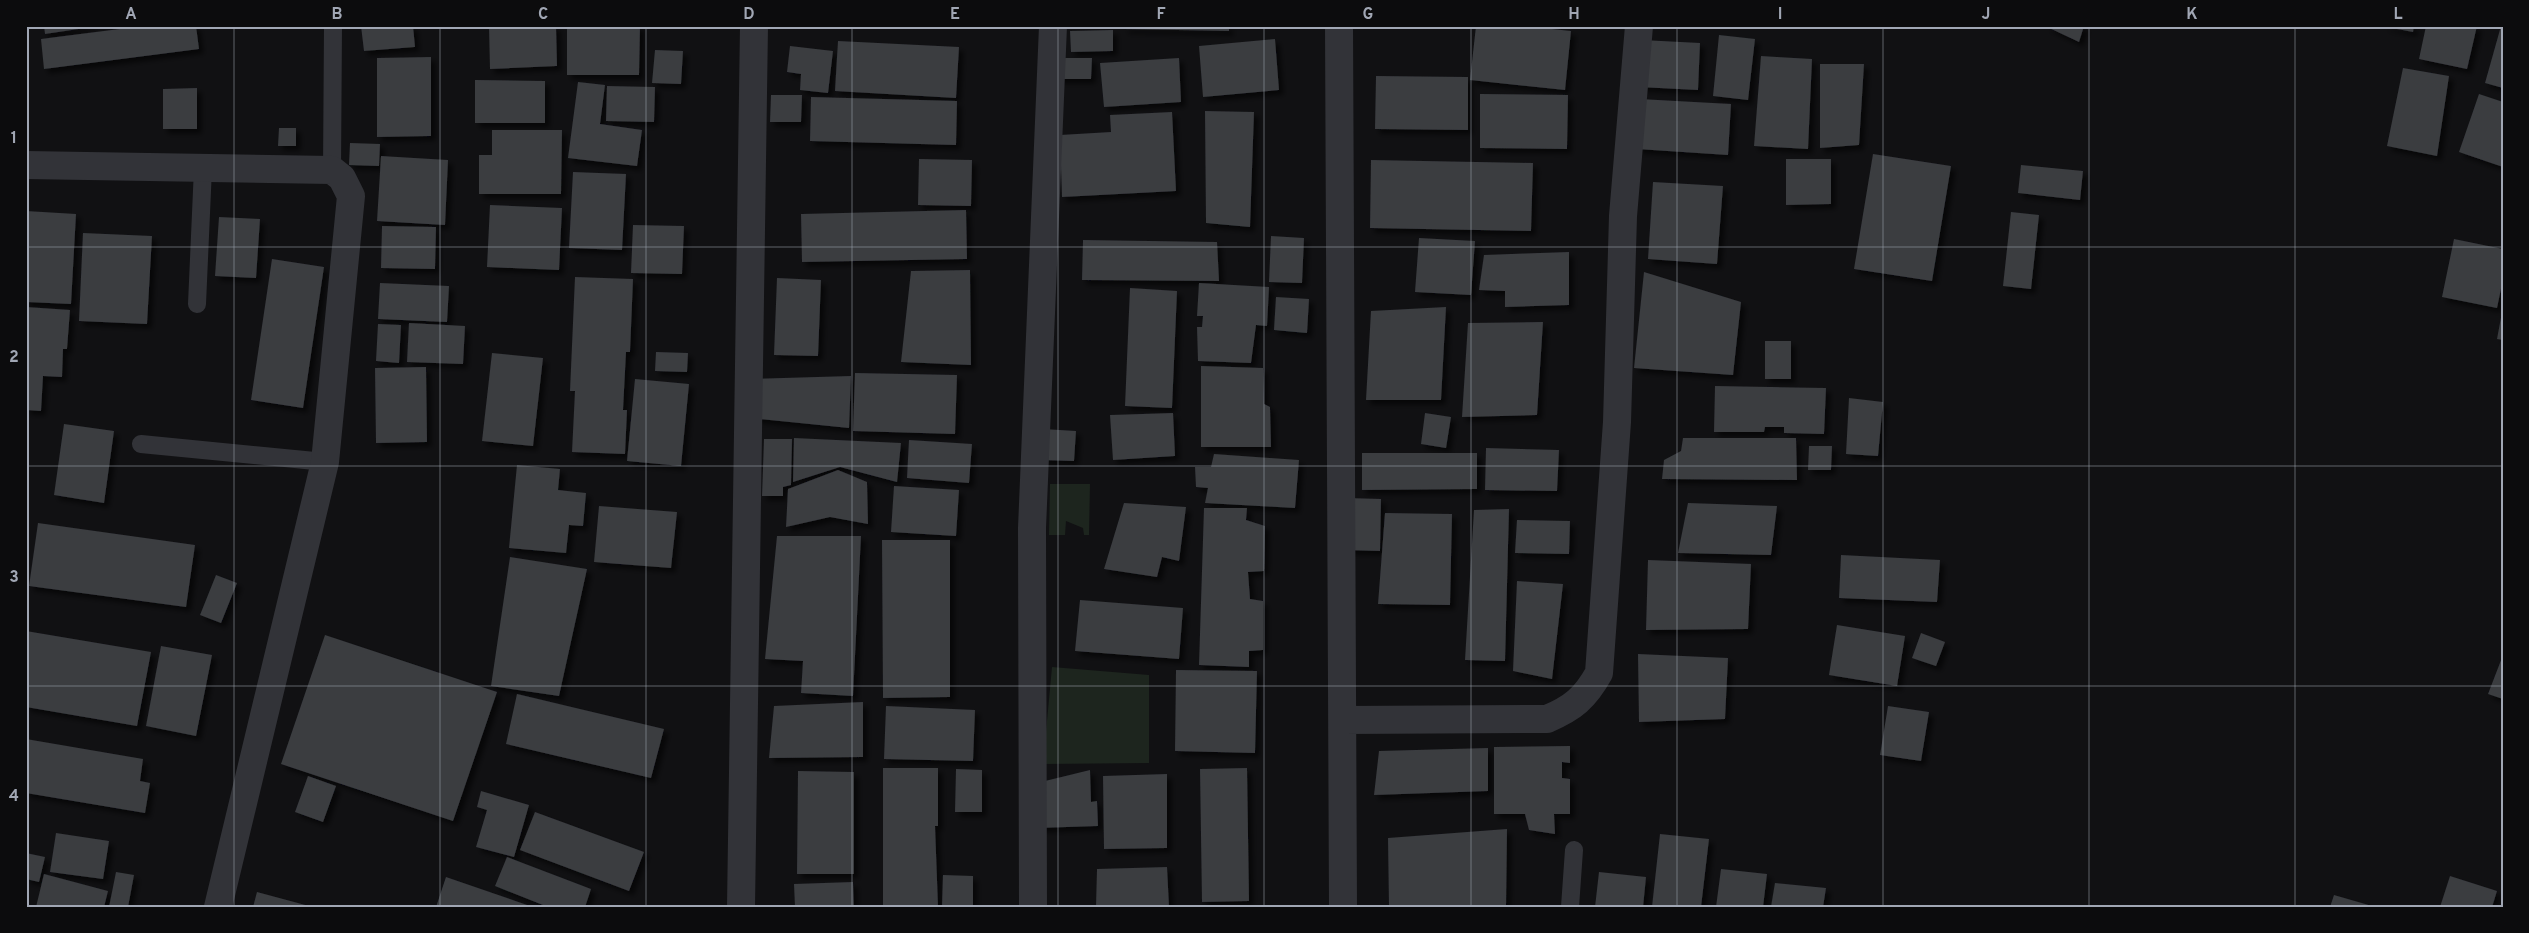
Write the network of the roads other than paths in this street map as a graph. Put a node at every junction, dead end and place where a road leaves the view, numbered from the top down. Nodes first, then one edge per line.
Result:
1 (333, 26) edge
2 (754, 26) edge
3 (1053, 26) edge
4 (1339, 26) edge
5 (1639, 26) edge
6 (26, 165) edge
7 (203, 168) junction
8 (332, 170) junction
9 (197, 304) dead end
10 (141, 444) dead end
11 (325, 462) junction
12 (1343, 720) junction
13 (1574, 850) dead end
14 (218, 907) edge
15 (741, 907) edge
16 (1033, 907) edge
17 (1343, 907) edge
18 (1570, 907) edge

1 - 8 lane
2 - 15 street
3 - 16 street
4 - 12 street
5 - 12 street
6 - 7 street
7 - 8 street
7 - 9 lane
8 - 11 street
10 - 11 lane
11 - 14 street
12 - 17 street
13 - 18 lane

